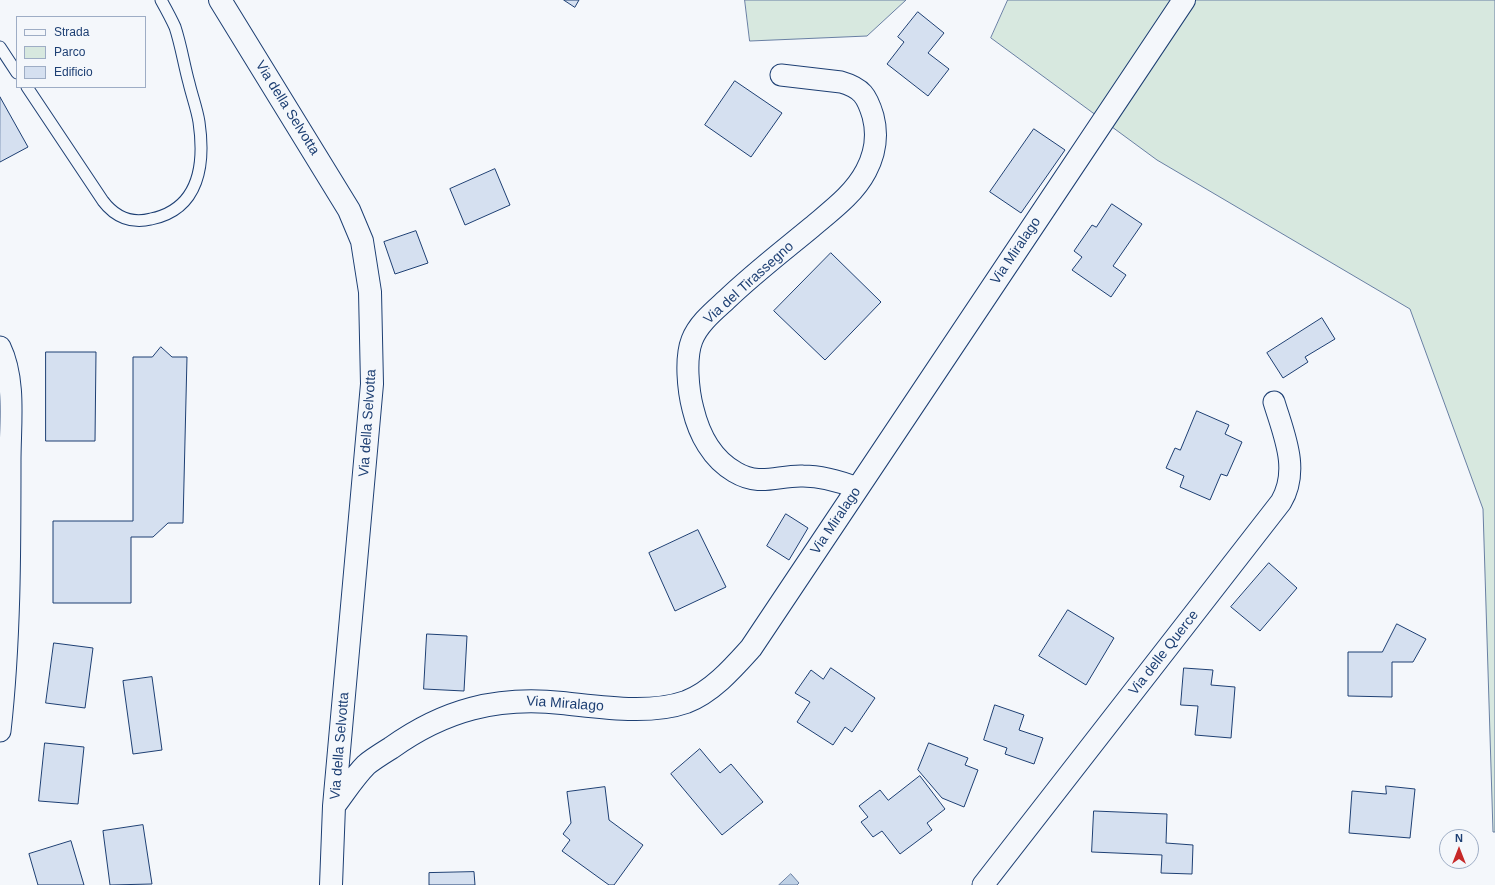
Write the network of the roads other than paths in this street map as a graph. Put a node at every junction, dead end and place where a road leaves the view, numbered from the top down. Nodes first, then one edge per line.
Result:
1 (161, 0) edge
2 (220, 0) edge
3 (1184, 0) edge
4 (0, 47) edge
5 (16, 71) edge
6 (781, 75) dead end
7 (28, 88) edge
8 (2, 357) edge
9 (1274, 402) dead end
10 (857, 488) junction
11 (0, 731) edge
12 (334, 806) junction
13 (331, 885) edge
14 (983, 885) edge

1 - 7 lane
2 - 12 street, Via della Selvotta
3 - 10 street, Via Miralago
4 - 5 lane
6 - 10 street, Via del Tirassegno
8 - 11 street
9 - 14 street, Via delle Querce
10 - 12 street, Via Miralago
12 - 13 street, Via della Selvotta

